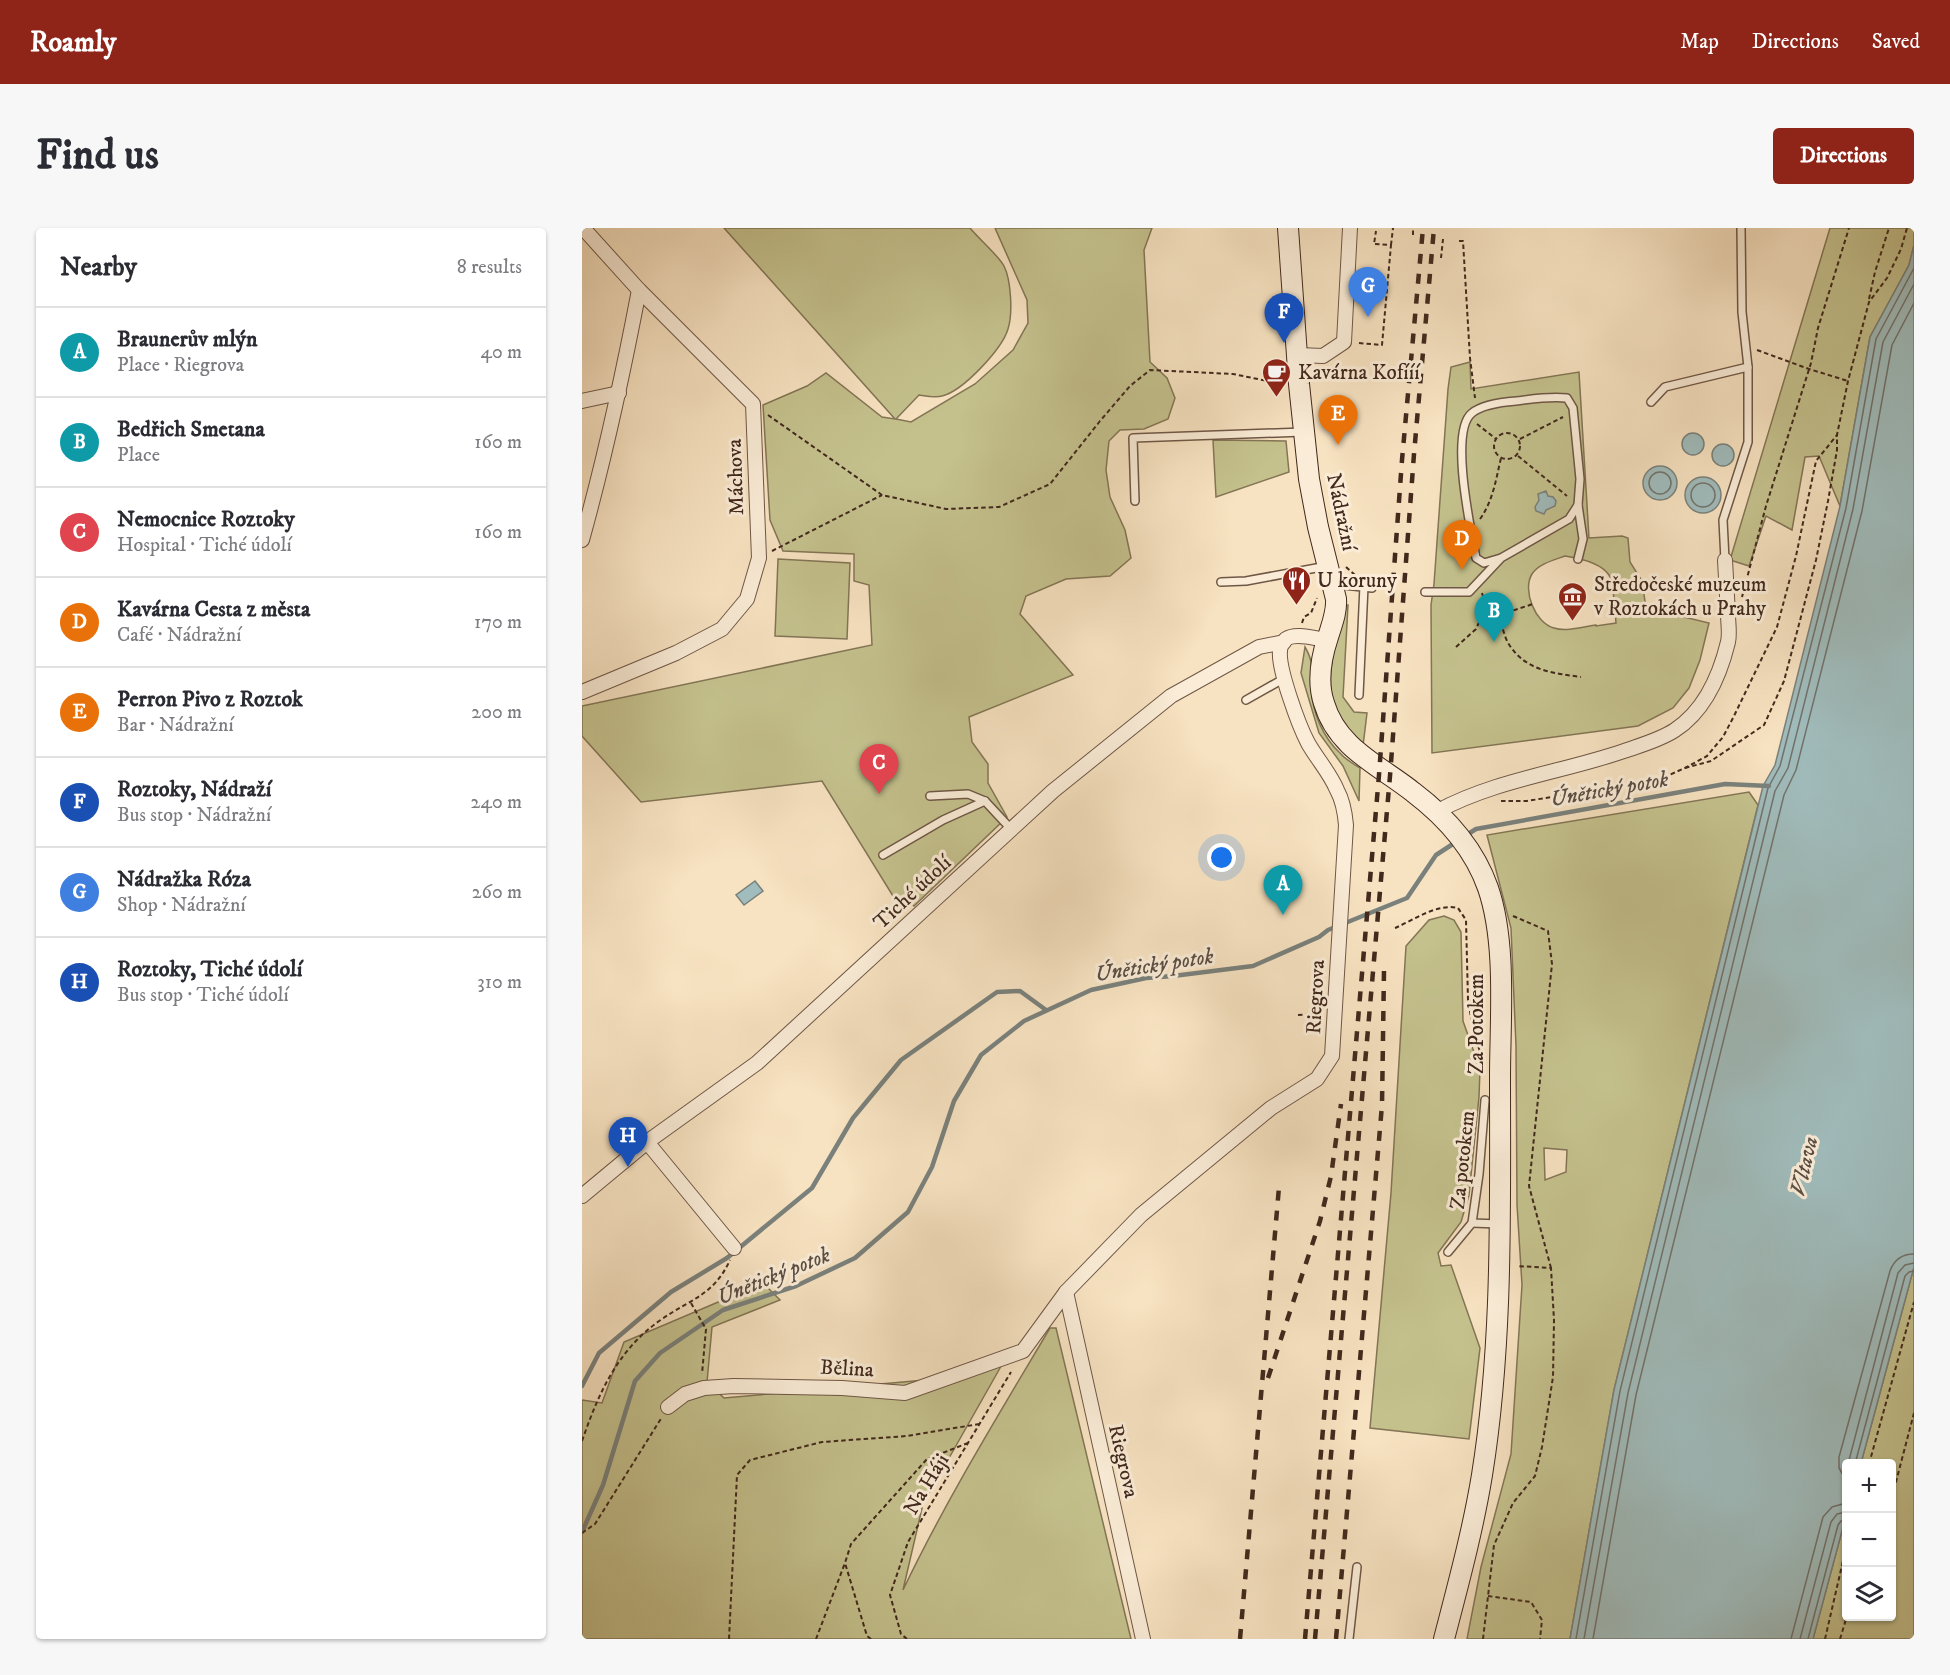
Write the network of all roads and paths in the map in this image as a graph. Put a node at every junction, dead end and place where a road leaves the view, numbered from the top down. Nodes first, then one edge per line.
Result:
1 (583, 228) edge
2 (1288, 228) edge
3 (1350, 228) edge
4 (1393, 228) edge
5 (1413, 228) edge
6 (1741, 228) edge
7 (1849, 228) edge
8 (1889, 228) edge
9 (1907, 228) edge
10 (1376, 231) dead end
11 (1413, 235) dead end
12 (1443, 239) dead end
13 (1459, 241) dead end
14 (1391, 245) junction
15 (1441, 258) dead end
16 (639, 290) junction
17 (1869, 302) junction
18 (1344, 342) junction
19 (1745, 346) junction
20 (1298, 356) junction
21 (1748, 367) junction
22 (1809, 369) junction
23 (1848, 381) junction
24 (1286, 385) dead end
25 (619, 393) junction
26 (582, 401) edge
27 (1651, 402) dead end
28 (753, 404) junction
29 (1478, 409) junction
30 (1574, 412) junction
31 (1468, 417) junction
32 (1303, 432) junction
33 (1496, 439) junction
34 (1519, 440) junction
35 (1517, 455) junction
36 (1501, 458) junction
37 (882, 495) junction
38 (1135, 501) dead end
39 (1578, 505) junction
40 (1471, 531) junction
41 (582, 540) edge
42 (759, 558) junction
43 (1501, 558) junction
44 (1578, 559) dead end
45 (1725, 560) joint
46 (1331, 575) junction
47 (1479, 581) junction
48 (1221, 582) dead end
49 (1425, 592) dead end
50 (1317, 597) dead end
51 (1742, 599) dead end
52 (1533, 604) dead end
53 (1486, 608) junction
54 (1499, 615) junction
55 (1302, 627) dead end
56 (1327, 640) junction
57 (1284, 642) junction
58 (1456, 647) dead end
59 (1581, 676) dead end
60 (1285, 678) junction
61 (582, 692) edge
62 (1359, 695) dead end
63 (1246, 700) dead end
64 (1685, 768) dead end
65 (930, 796) dead end
66 (985, 801) junction
67 (1443, 817) junction
68 (1011, 829) junction
69 (883, 855) dead end
70 (1493, 908) junction
71 (1395, 928) dead end
72 (1335, 1014) junction
73 (1298, 1015) dead end
74 (1483, 1061) dead end
75 (1485, 1100) dead end
76 (647, 1142) junction
77 (582, 1196) edge
78 (1472, 1223) junction
79 (1499, 1224) junction
80 (734, 1248) joint
81 (1448, 1252) dead end
82 (1499, 1266) junction
83 (1551, 1268) junction
84 (1066, 1292) junction
85 (1914, 1302) edge
86 (691, 1303) junction
87 (1023, 1351) junction
88 (704, 1388) junction
89 (668, 1407) joint
90 (1914, 1413) edge
91 (979, 1424) junction
92 (582, 1441) edge
93 (968, 1443) junction
94 (1870, 1459) edge
95 (1896, 1482) edge
96 (582, 1533) edge
97 (845, 1563) junction
98 (1842, 1565) edge
99 (1357, 1567) dead end
100 (1488, 1596) junction
101 (1846, 1621) edge
102 (729, 1639) edge
103 (816, 1639) edge
104 (871, 1639) edge
105 (907, 1639) edge
106 (1143, 1639) edge
107 (1349, 1639) edge
108 (1444, 1639) edge
109 (1483, 1639) edge
110 (1540, 1639) edge
111 (1825, 1639) edge
112 (1840, 1639) edge

1 - 16 street
2 - 20 main road, Nádražní
3 - 18 street
4 - 14 path
5 - 11 path
6 - 19 lane
7 - 22 path
8 - 17 path
9 - 17 path
10 - 14 path
12 - 15 path
13 - 29 path
14 - 18 path
16 - 25 street
16 - 28 street
17 - 23 path
18 - 20 street
19 - 21 lane
19 - 22 path
20 - 32 main road, Nádražní
21 - 27 lane
21 - 45 lane
22 - 23 path
22 - 51 path
23 - 64 path
24 - 37 path
25 - 26 street
25 - 41 street
28 - 37 path
28 - 42 street, Máchova
29 - 30 lane
29 - 31 lane
30 - 34 path
30 - 39 lane
31 - 33 path
31 - 40 lane
32 - 38 lane
32 - 46 main road, Nádražní
33 - 34 path
33 - 36 path
34 - 35 path
35 - 36 path
35 - 39 path
36 - 40 path
37 - 42 path
39 - 43 lane
39 - 44 lane
40 - 43 lane
42 - 61 street, Máchova
43 - 47 lane
45 - 67 street
46 - 48 lane
46 - 56 main road, Nádražní
46 - 62 lane
47 - 49 lane
47 - 53 path
50 - 55 path
52 - 54 path
53 - 54 path
53 - 58 path
54 - 59 path
56 - 57 street
56 - 67 main road, Za Potokem
57 - 60 street, Riegrova
57 - 68 street, Tiché údolí
60 - 63 lane
60 - 72 street, Riegrova
65 - 66 lane
66 - 68 lane
66 - 69 lane
67 - 70 main road, Za Potokem
68 - 76 street, Tiché údolí
70 - 79 main road, Za Potokem
70 - 83 path
71 - 74 path, Za Potokem
72 - 73 path
72 - 84 street, Riegrova
75 - 78 lane, Za potokem
76 - 77 street, Tiché údolí
76 - 80 street
78 - 79 lane
78 - 81 lane, Za potokem
79 - 82 main road, Za Potokem
80 - 86 path
82 - 83 path
82 - 108 main road, Za Potokem
83 - 100 path
84 - 87 street, Riegrova
84 - 106 street, Riegrova
85 - 94 path
86 - 88 path
86 - 92 path
87 - 88 street, Bělina
87 - 91 path, Na Háji
88 - 89 street, Bělina
89 - 96 path
90 - 95 path
91 - 93 path, Na Háji
91 - 102 path
93 - 97 path
93 - 105 path, Na Háji
97 - 103 path
97 - 104 path
98 - 111 path
99 - 107 lane
100 - 109 path
100 - 110 path
101 - 112 path

